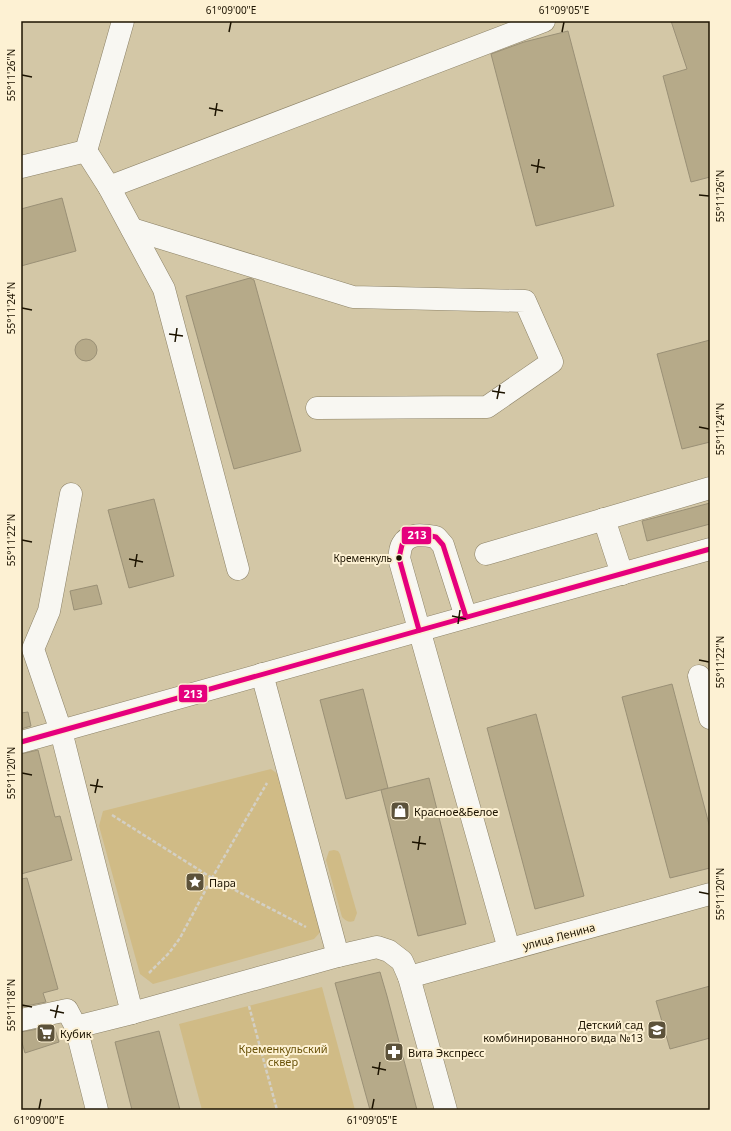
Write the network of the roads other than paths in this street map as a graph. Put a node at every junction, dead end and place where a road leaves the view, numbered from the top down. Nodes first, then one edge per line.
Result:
1 (123, 21) edge
2 (544, 21) edge
3 (86, 151) junction
4 (21, 167) edge
5 (109, 187) junction
6 (132, 229) junction
7 (317, 408) dead end
8 (710, 488) edge
9 (71, 494) dead end
10 (604, 519) junction
11 (710, 549) edge
12 (486, 554) dead end
13 (238, 569) dead end
14 (622, 574) junction
15 (466, 617) junction
16 (419, 630) junction
17 (262, 674) junction
18 (699, 676) dead end
19 (710, 718) edge
20 (61, 731) junction
21 (21, 742) edge
22 (710, 894) edge
23 (510, 949) junction
24 (338, 956) junction
25 (408, 977) junction
26 (132, 1013) junction
27 (21, 1020) edge
28 (76, 1027) junction
29 (97, 1110) edge
30 (446, 1110) edge

1 - 3 street
2 - 5 street
3 - 4 street
3 - 5 street
5 - 6 street
6 - 7 street
6 - 13 street
8 - 10 street
9 - 20 street
10 - 12 street
10 - 14 street
11 - 14 street
14 - 15 street
15 - 16 street
15 - 16 street
16 - 17 street
16 - 23 street
17 - 20 street
17 - 24 street
18 - 19 street
20 - 21 street
20 - 26 street
22 - 23 street, улица Ленина
23 - 25 street, улица Ленина
24 - 25 street
24 - 26 street
25 - 30 street
26 - 28 street
27 - 28 street
28 - 29 street

